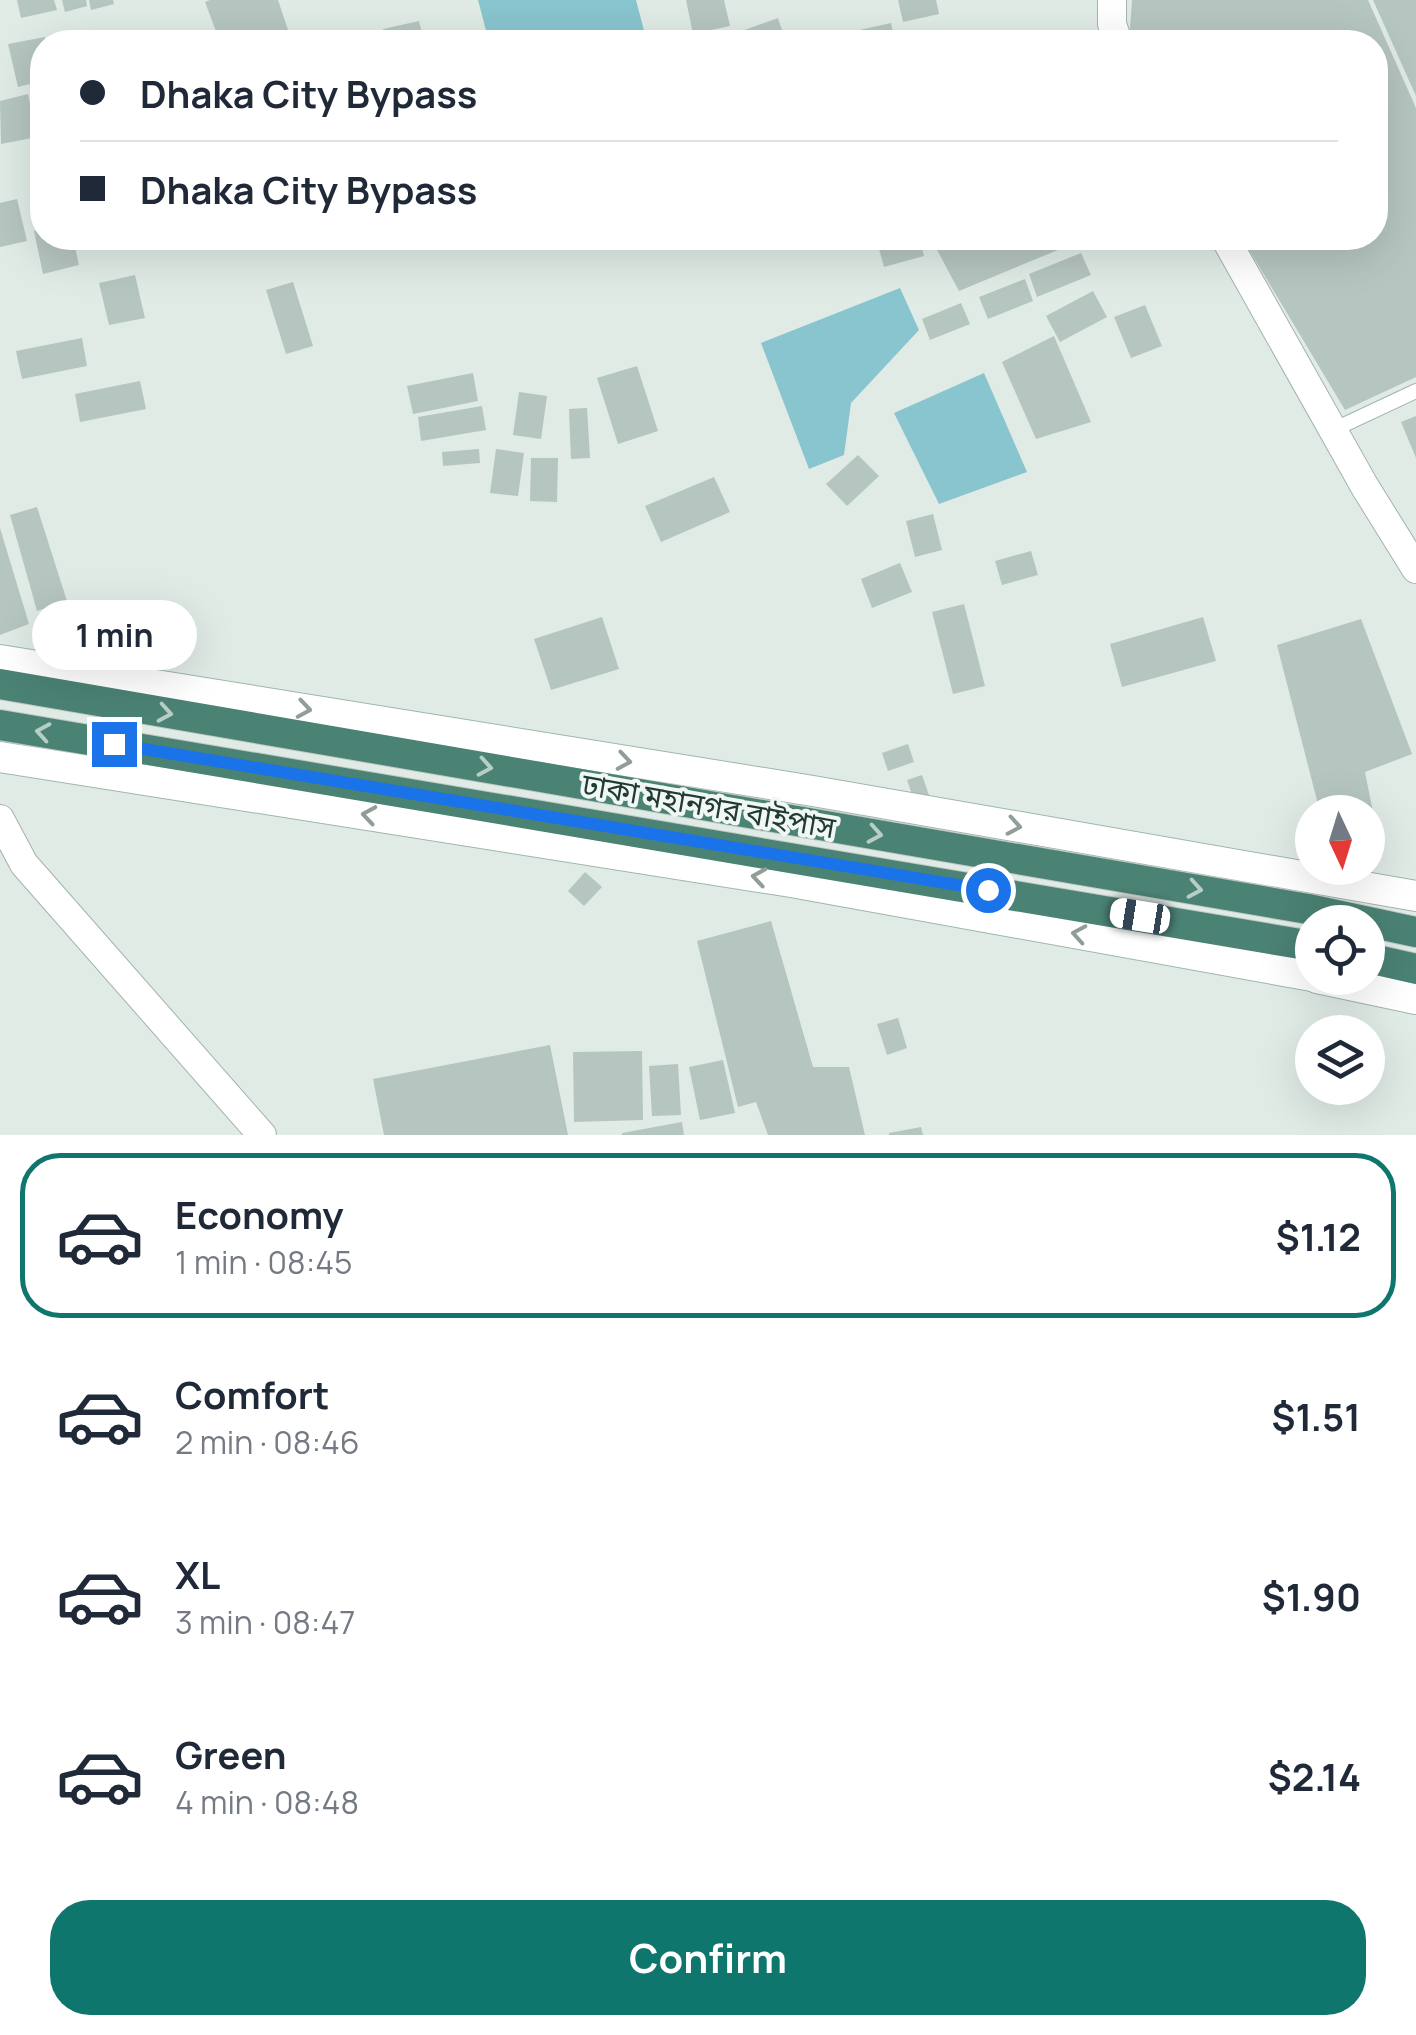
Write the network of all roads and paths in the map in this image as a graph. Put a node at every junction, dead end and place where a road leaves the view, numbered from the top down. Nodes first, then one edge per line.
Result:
1 (1112, 0) edge
2 (1114, 30) edge
3 (1232, 250) edge
4 (1416, 391) edge
5 (1335, 430) junction
6 (1416, 569) edge
7 (0, 660) edge
8 (0, 684) edge
9 (0, 725) edge
10 (0, 757) edge
11 (0, 819) edge
12 (1416, 896) edge
13 (1416, 932) edge
14 (1295, 943) edge
15 (1385, 962) edge
16 (1416, 969) edge
17 (1295, 973) edge
18 (1385, 992) edge
19 (1416, 999) edge
20 (262, 1135) edge

1 - 2 street
3 - 5 street
4 - 5 lane
5 - 6 street
7 -> 12 main road
8 -> 13 highway, ঢাকা মহানগর বাইপাস
14 -> 9 highway
17 -> 10 main road
11 - 20 street
15 - 16 highway
18 - 19 main road

